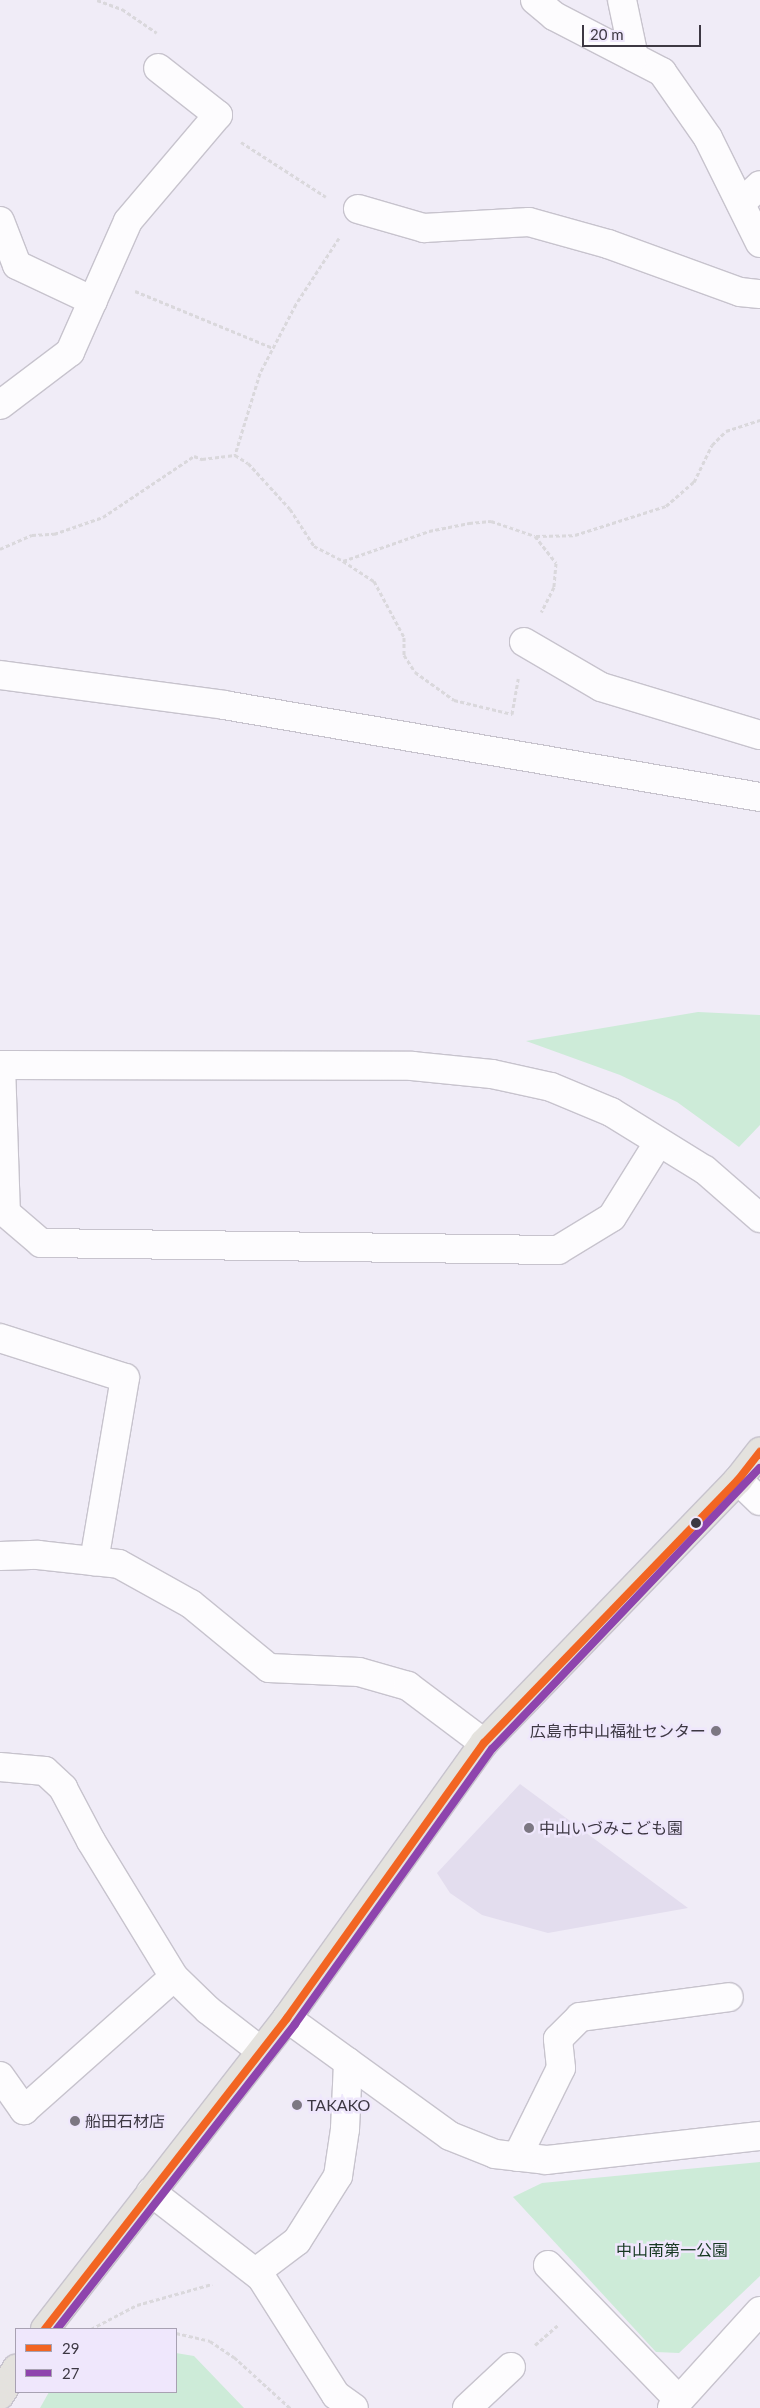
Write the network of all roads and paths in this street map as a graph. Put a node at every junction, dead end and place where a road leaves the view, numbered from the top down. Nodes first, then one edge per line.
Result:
1 (535, 0) edge
2 (622, 0) edge
3 (634, 57) junction
4 (158, 68) dead end
5 (218, 114) junction
6 (750, 194) edge
7 (358, 209) junction
8 (0, 221) edge
9 (760, 242) edge
10 (99, 289) junction
11 (760, 294) edge
12 (273, 348) junction
13 (0, 405) edge
14 (760, 420) edge
15 (235, 455) junction
16 (535, 536) junction
17 (0, 550) edge
18 (343, 561) junction
19 (524, 642) junction
20 (0, 675) edge
21 (760, 735) edge
22 (760, 797) edge
23 (0, 1065) edge
24 (658, 1143) junction
25 (760, 1218) edge
26 (0, 1338) edge
27 (760, 1452) edge
28 (738, 1480) junction
29 (760, 1501) edge
30 (0, 1556) edge
31 (94, 1562) junction
32 (484, 1743) junction
33 (0, 1767) edge
34 (174, 1978) junction
35 (729, 1997) dead end
36 (286, 2018) junction
37 (262, 2051) junction
38 (348, 2062) junction
39 (0, 2076) edge
40 (760, 2136) edge
41 (517, 2156) junction
42 (151, 2192) junction
43 (548, 2265) dead end
44 (256, 2272) junction
45 (583, 2302) junction
46 (760, 2311) edge
47 (46, 2328) edge
48 (93, 2328) edge
49 (178, 2333) edge
50 (511, 2367) joint
51 (15, 2371) edge
52 (0, 2395) edge
53 (676, 2404) edge
54 (290, 2408) edge
55 (354, 2408) edge
56 (467, 2408) edge

1 - 3 street
2 - 3 street
3 - 6 street
4 - 5 street
5 - 7 path
5 - 10 street
6 - 9 street
7 - 11 street
7 - 12 path
8 - 10 street
10 - 12 path
10 - 13 street
12 - 15 path
14 - 16 path
15 - 17 path
15 - 18 path
16 - 18 path
16 - 19 path
18 - 19 path
19 - 21 street
20 - 22 street
23 - 24 street
23 - 24 street
24 - 25 street
26 - 31 street
27 - 28 main road
28 - 29 street
28 - 32 main road
30 - 31 street
31 - 32 street
32 - 36 main road
33 - 34 street
34 - 37 street
34 - 39 street
35 - 41 street
36 - 37 main road
36 - 38 street
37 - 42 main road
38 - 41 street
38 - 44 street
40 - 41 street
42 - 44 street
42 - 47 main road
43 - 45 street
44 - 48 path
44 - 55 street
45 - 50 path
45 - 53 street
46 - 53 street
49 - 54 path
50 - 56 street
51 - 52 main road

